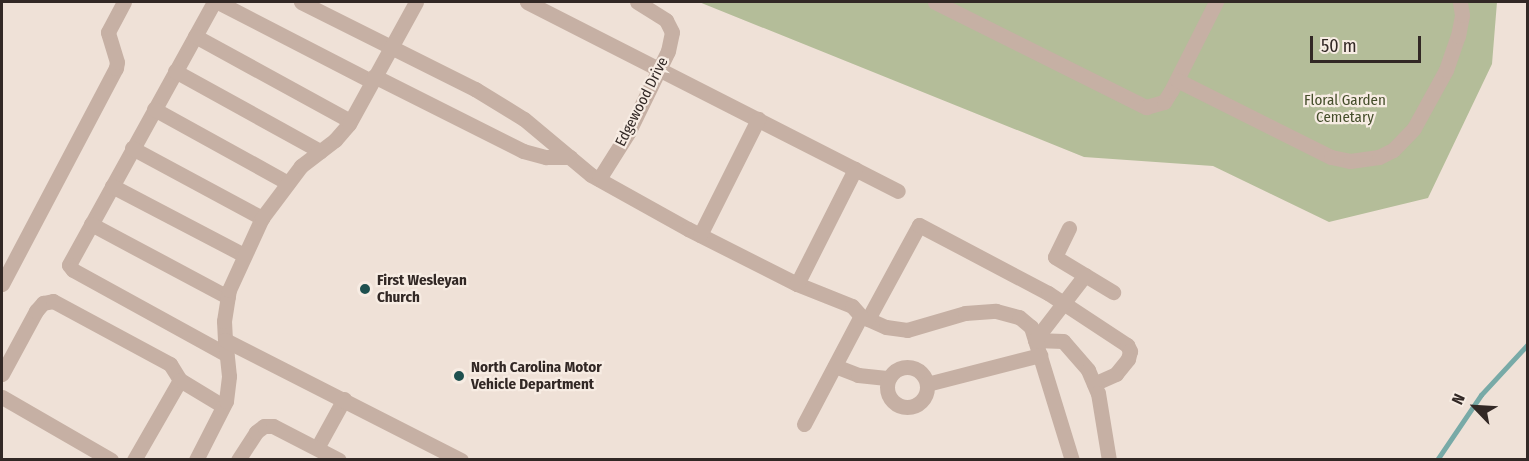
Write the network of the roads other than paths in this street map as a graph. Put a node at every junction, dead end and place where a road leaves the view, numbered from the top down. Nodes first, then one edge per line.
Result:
1 (124, 2) edge
2 (216, 2) edge
3 (301, 2) edge
4 (416, 2) edge
5 (527, 2) edge
6 (637, 2) edge
7 (936, 2) edge
8 (1216, 2) edge
9 (1460, 2) edge
10 (195, 36) junction
11 (390, 46) junction
12 (659, 69) junction
13 (175, 71) junction
14 (373, 78) junction
15 (1177, 80) junction
16 (154, 109) junction
17 (758, 119) junction
18 (350, 121) junction
19 (132, 148) junction
20 (320, 152) junction
21 (570, 157) junction
22 (855, 168) junction
23 (599, 179) junction
24 (288, 183) junction
25 (112, 186) junction
26 (898, 191) dead end
27 (262, 218) junction
28 (91, 224) junction
29 (1069, 228) dead end
30 (700, 235) junction
31 (244, 255) junction
32 (1085, 275) junction
33 (2, 284) edge
34 (797, 284) junction
35 (1113, 292) dead end
36 (228, 297) junction
37 (1065, 304) junction
38 (865, 317) junction
39 (1035, 340) junction
40 (225, 347) junction
41 (1040, 356) junction
42 (835, 366) junction
43 (2, 374) edge
44 (889, 378) junction
45 (180, 380) junction
46 (927, 384) junction
47 (1094, 384) junction
48 (2, 397) edge
49 (344, 399) junction
50 (223, 406) junction
51 (804, 424) dead end
52 (317, 448) junction
53 (111, 459) edge
54 (134, 459) edge
55 (196, 459) edge
56 (238, 459) edge
57 (339, 459) edge
58 (461, 459) edge
59 (1072, 459) edge
60 (1109, 459) edge

1 - 33 lane
2 - 10 lane
2 - 14 lane
3 - 11 lane
4 - 11 lane
5 - 12 lane
6 - 12 lane, Edgewood Drive
7 - 15 lane
8 - 15 lane
9 - 15 lane
10 - 13 lane
10 - 18 lane
11 - 14 lane
11 - 21 lane
12 - 17 lane
12 - 23 lane, Edgewood Drive
13 - 16 lane
13 - 20 lane
14 - 18 lane
14 - 21 lane
16 - 19 lane
16 - 24 lane
17 - 22 lane
17 - 30 lane
18 - 20 lane
19 - 25 lane
19 - 27 lane
20 - 24 lane
21 - 23 lane
22 - 26 lane
22 - 34 lane
23 - 30 lane
24 - 27 lane
25 - 28 lane
25 - 31 lane
27 - 31 lane
28 - 36 lane
28 - 40 lane
29 - 32 lane
30 - 34 lane
31 - 36 lane
32 - 35 lane
32 - 37 lane
34 - 38 lane
36 - 40 lane
37 - 38 lane
37 - 39 lane
37 - 47 lane
38 - 39 lane
38 - 42 lane
39 - 41 lane
39 - 47 lane
40 - 49 lane
40 - 50 lane
41 - 46 lane
41 - 59 lane
42 - 44 lane
42 - 51 lane
43 - 45 lane
44 - 46 lane
44 - 46 lane
45 - 50 lane
45 - 54 lane
47 - 60 lane
48 - 53 lane
49 - 52 lane
49 - 58 lane
50 - 55 lane
52 - 56 lane
52 - 57 lane

